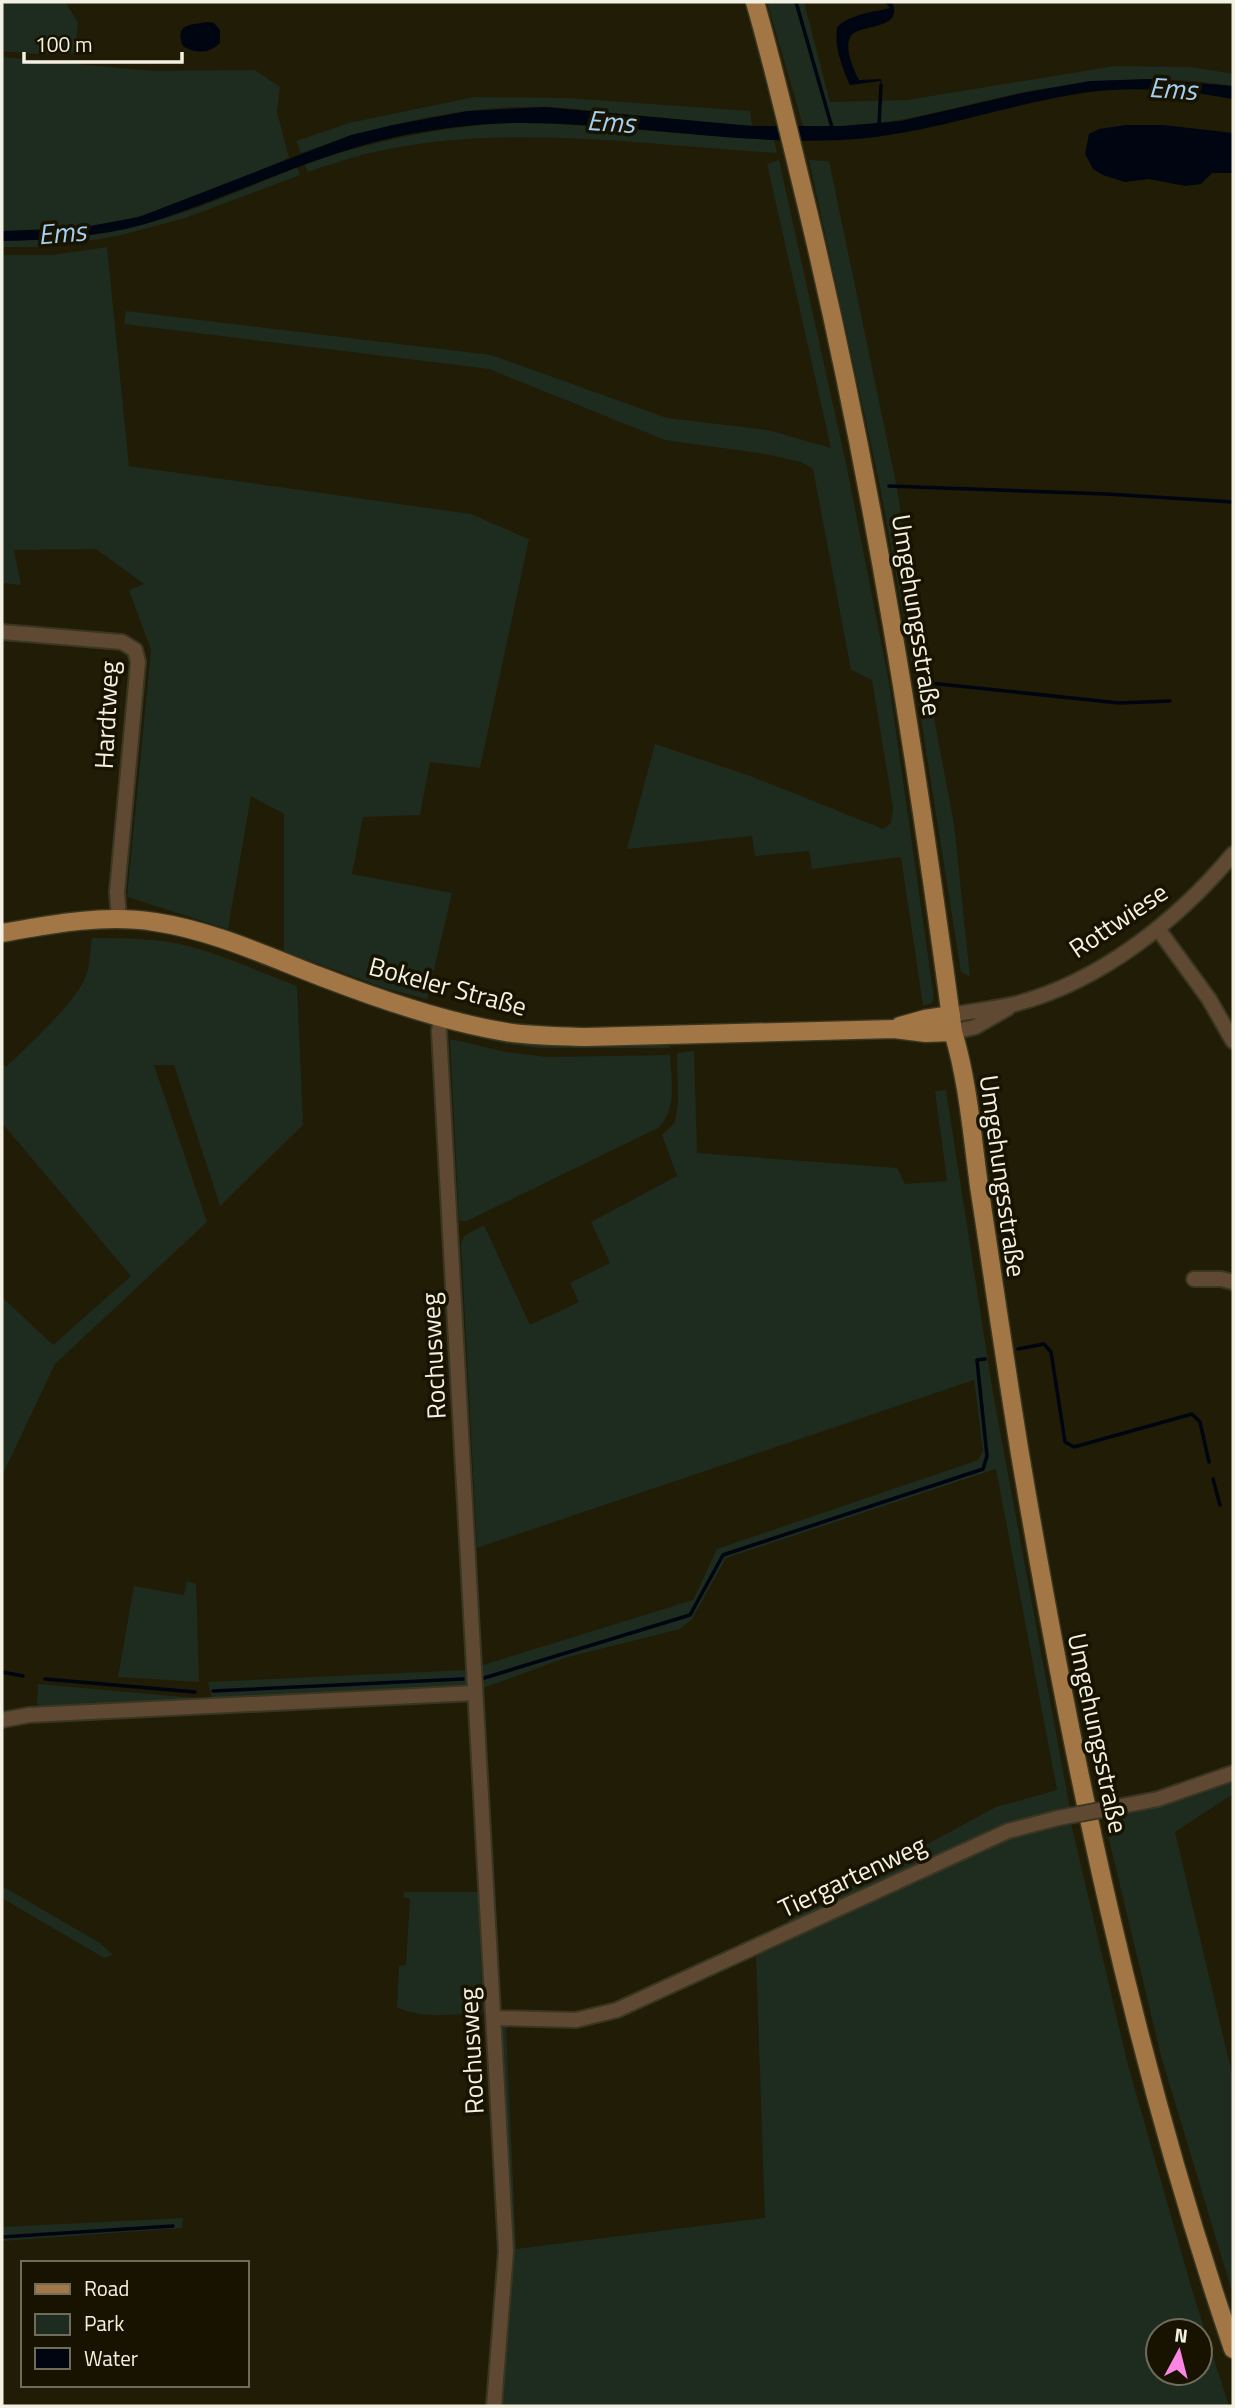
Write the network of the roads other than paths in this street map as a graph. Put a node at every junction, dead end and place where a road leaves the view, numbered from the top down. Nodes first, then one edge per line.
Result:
1 (755, 2) edge
2 (2, 632) edge
3 (1233, 854) edge
4 (119, 919) junction
5 (1158, 929) junction
6 (2, 933) edge
7 (442, 1016) junction
8 (952, 1023) junction
9 (1233, 1041) edge
10 (1194, 1279) dead end
11 (1233, 1282) edge
12 (475, 1693) junction
13 (2, 1720) edge
14 (1233, 1773) edge
15 (494, 2018) junction
16 (1233, 2349) edge
17 (494, 2406) edge

1 - 8 main road, Umgehungsstraße
2 - 4 street, Hardtweg
3 - 5 street, Rottwiese
4 - 6 main road, Bokeler Straße
4 - 7 main road, Bokeler Straße
5 - 8 street, Rottwiese
5 - 9 street
7 - 8 main road, Bokeler Straße
7 - 12 street, Rochusweg
8 - 16 main road, Umgehungsstraße
10 - 11 street
12 - 13 street
12 - 15 street, Rochusweg
14 - 15 street, Tiergartenweg, bridge
15 - 17 street, Rochusweg

